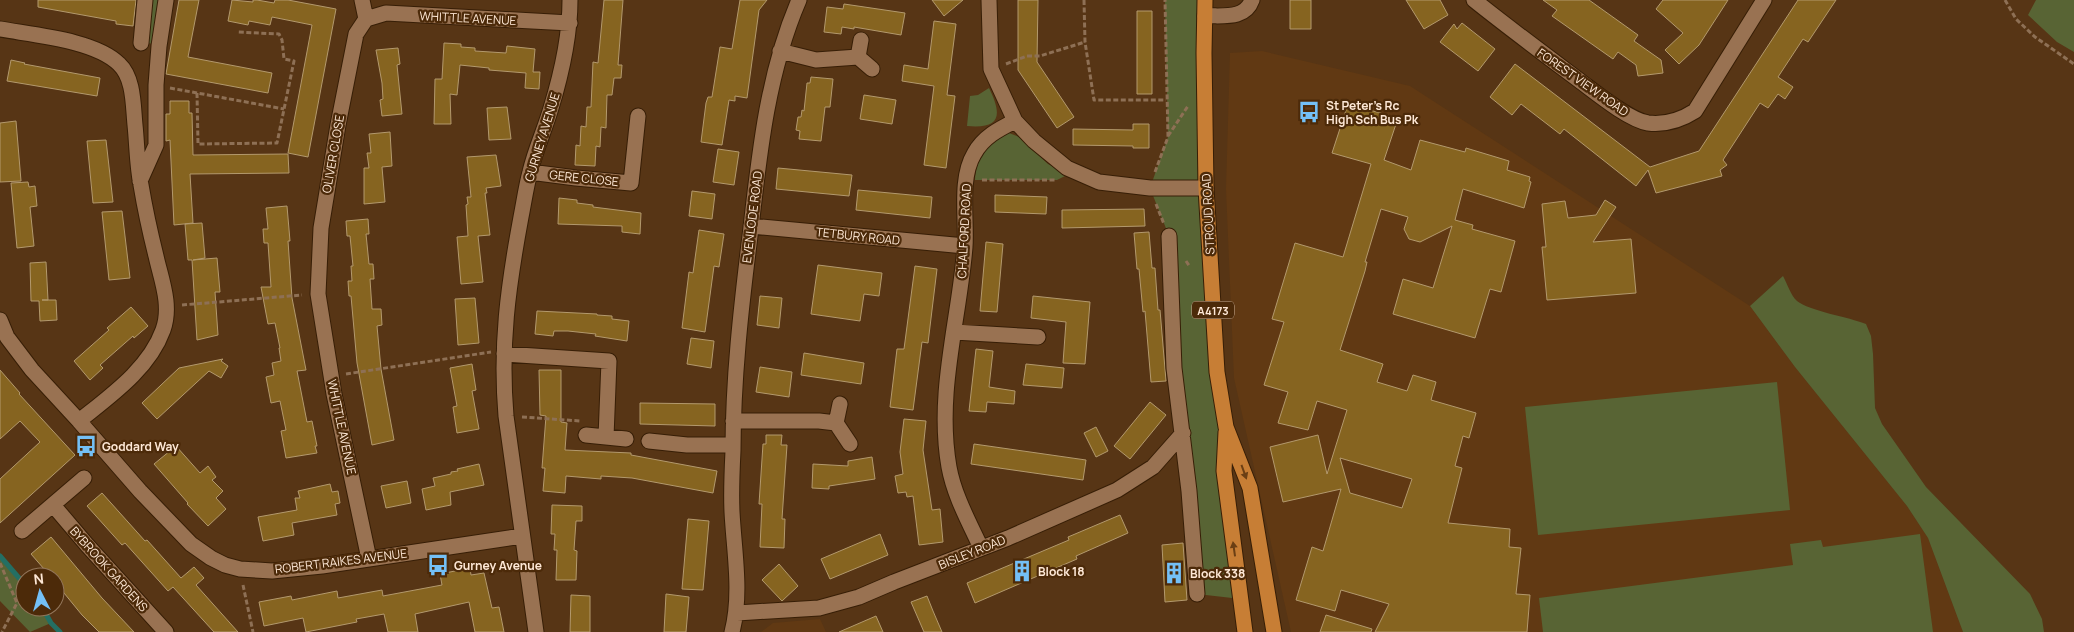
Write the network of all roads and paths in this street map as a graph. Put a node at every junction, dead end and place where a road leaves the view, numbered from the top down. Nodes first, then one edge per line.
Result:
1 (145, 0) edge
2 (166, 0) edge
3 (362, 0) edge
4 (570, 0) edge
5 (799, 0) edge
6 (989, 0) edge
7 (1084, 0) edge
8 (1165, 0) edge
9 (1205, 0) edge
10 (1252, 0) edge
11 (1474, 0) edge
12 (1764, 0) edge
13 (2005, 0) edge
14 (1205, 16) junction
15 (366, 19) junction
16 (570, 23) junction
17 (0, 29) edge
18 (238, 32) dead end
19 (861, 40) dead end
20 (1085, 42) junction
21 (141, 43) dead end
22 (780, 51) junction
23 (858, 57) junction
24 (2074, 64) edge
25 (872, 69) dead end
26 (991, 69) junction
27 (156, 85) junction
28 (197, 93) junction
29 (1166, 100) junction
30 (1189, 105) dead end
31 (284, 109) junction
32 (638, 116) dead end
33 (1015, 121) junction
34 (1168, 137) junction
35 (530, 172) junction
36 (966, 180) junction
37 (1057, 180) dead end
38 (140, 182) junction
39 (1150, 188) junction
40 (1206, 188) junction
41 (751, 226) junction
42 (1169, 236) joint
43 (965, 246) junction
44 (318, 294) junction
45 (166, 306) junction
46 (0, 320) edge
47 (954, 332) junction
48 (1038, 337) dead end
49 (4, 340) edge
50 (504, 354) junction
51 (331, 376) junction
52 (840, 404) dead end
53 (506, 416) junction
54 (79, 421) junction
55 (733, 421) junction
56 (836, 423) junction
57 (1226, 427) junction
58 (606, 430) junction
59 (1183, 433) junction
60 (586, 435) dead end
61 (654, 438) dead end
62 (626, 439) dead end
63 (733, 442) junction
64 (850, 444) dead end
65 (84, 478) dead end
66 (53, 504) junction
67 (22, 531) dead end
68 (522, 536) junction
69 (981, 548) junction
70 (369, 559) junction
71 (0, 563) edge
72 (240, 570) junction
73 (1197, 594) dead end
74 (737, 613) junction
75 (2, 632) edge
76 (166, 632) edge
77 (253, 632) edge
78 (536, 632) edge
79 (732, 632) edge
80 (1245, 632) edge
81 (1274, 632) edge

1 - 21 street
2 - 27 street
3 - 15 street
4 - 16 street, GURNEY AVENUE
5 - 22 street, EVENLODE ROAD
6 - 26 street
7 - 20 path
8 - 29 path
9 - 14 main road, STROUD ROAD / A4173
10 - 14 street
11 - 12 street, FOREST VIEW ROAD
13 - 24 path
14 - 40 main road, STROUD ROAD / A4173
15 - 16 street, WHITTLE AVENUE
15 - 44 street, OLIVER CLOSE
16 - 35 street, GURNEY AVENUE
17 - 38 street
18 - 31 path
19 - 23 street
20 - 26 path
20 - 29 path
22 - 23 street
22 - 41 street, EVENLODE ROAD
23 - 25 street
26 - 33 street
27 - 28 path
27 - 38 street
28 - 31 path
28 - 31 path
29 - 34 path
30 - 34 path
32 - 35 street, GERE CLOSE
33 - 36 street, CHALFORD ROAD
33 - 39 street
34 - 39 path
35 - 50 street, GURNEY AVENUE
36 - 37 path
36 - 43 street, CHALFORD ROAD
38 - 45 street
39 - 40 street
39 - 42 path
40 - 57 main road, STROUD ROAD / A4173
41 - 43 street, TETBURY ROAD
41 - 55 street, EVENLODE ROAD
42 - 59 street
43 - 47 street, CHALFORD ROAD
44 - 45 path
44 - 51 street, WHITTLE AVENUE
45 - 54 street
46 - 49 street, ROBERT RAIKES AVENUE
47 - 48 street
47 - 69 street, CHALFORD ROAD
49 - 54 street, ROBERT RAIKES AVENUE
50 - 51 path
50 - 53 street, GURNEY AVENUE
50 - 58 street
51 - 70 street, WHITTLE AVENUE
52 - 56 street
53 - 58 path
53 - 68 street, GURNEY AVENUE
54 - 72 street, ROBERT RAIKES AVENUE
55 - 56 street
55 - 63 street, EVENLODE ROAD
56 - 64 street
80 -> 57 main road, STROUD ROAD / A4173
57 -> 81 main road, STROUD ROAD / A4173
58 - 60 street
58 - 62 street
59 - 69 street, BISLEY ROAD
59 - 73 street
61 - 63 street
63 - 74 street, EVENLODE ROAD
65 - 66 street
66 - 67 street
66 - 76 street, BYBROOK GARDENS
68 - 70 street, ROBERT RAIKES AVENUE
68 - 78 street, GURNEY AVENUE
69 - 74 street, BISLEY ROAD
70 - 72 street, ROBERT RAIKES AVENUE
71 - 75 path
72 - 77 path
74 - 79 street, EVENLODE ROAD

